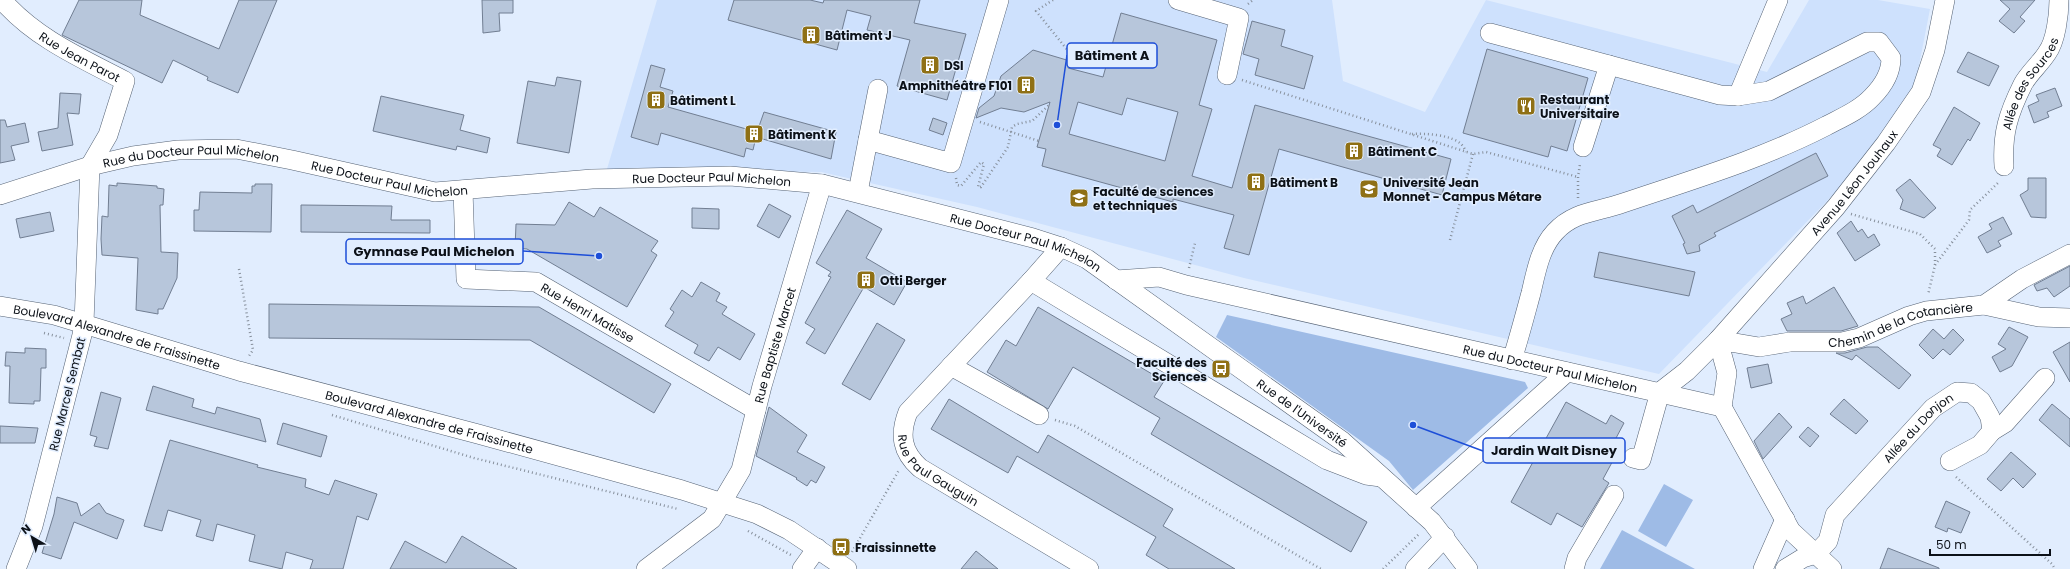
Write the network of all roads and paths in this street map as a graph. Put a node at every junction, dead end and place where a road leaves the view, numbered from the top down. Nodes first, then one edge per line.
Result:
1 (2, 0) edge
2 (999, 0) edge
3 (1053, 0) edge
4 (1178, 0) edge
5 (1778, 0) edge
6 (1945, 0) edge
7 (2059, 0) edge
8 (1490, 33) dead end
9 (1069, 52) dead end
10 (1609, 65) junction
11 (1227, 75) joint
12 (878, 89) dead end
13 (1738, 96) junction
14 (1049, 104) dead end
15 (992, 126) dead end
16 (1011, 132) junction
17 (1410, 134) junction
18 (868, 140) junction
19 (1039, 142) dead end
20 (1583, 147) joint
21 (1466, 152) junction
22 (1472, 154) junction
23 (292, 160) joint
24 (951, 162) junction
25 (90, 166) junction
26 (2004, 166) joint
27 (1578, 177) junction
28 (822, 184) junction
29 (463, 190) junction
30 (858, 192) junction
31 (0, 195) edge
32 (1836, 207) junction
33 (1578, 214) junction
34 (1450, 240) dead end
35 (1195, 244) dead end
36 (1061, 247) junction
37 (2070, 254) edge
38 (1935, 265) junction
39 (239, 269) dead end
40 (1187, 278) junction
41 (1116, 280) junction
42 (1032, 281) junction
43 (1142, 297) junction
44 (1926, 301) dead end
45 (1984, 305) junction
46 (0, 306) edge
47 (2070, 318) edge
48 (84, 323) junction
49 (1718, 340) junction
50 (253, 350) dead end
51 (1512, 360) junction
52 (951, 366) junction
53 (1567, 372) junction
54 (2045, 378) dead end
55 (1660, 392) junction
56 (1722, 407) junction
57 (756, 410) junction
58 (324, 413) dead end
59 (1039, 415) joint
60 (1992, 431) junction
61 (908, 455) junction
62 (1633, 458) dead end
63 (1950, 461) joint
64 (1383, 478) junction
65 (1614, 495) dead end
66 (722, 503) junction
67 (1416, 508) junction
68 (684, 510) dead end
69 (1784, 519) junction
70 (1432, 522) junction
71 (741, 529) dead end
72 (1445, 537) junction
73 (1816, 554) junction
74 (808, 560) edge
75 (846, 568) edge
76 (16, 569) edge
77 (646, 569) edge
78 (1089, 569) edge
79 (1321, 569) edge
80 (1383, 569) edge
81 (1415, 569) edge
82 (1468, 569) edge
83 (1574, 569) edge
84 (1763, 569) edge
85 (1785, 569) edge
86 (1832, 569) edge
87 (2055, 569) edge

1 - 25 street, Rue Jean Parot
2 - 24 street
3 - 9 path
4 - 11 street
5 - 13 street
6 - 32 street, Avenue Léon Jouhaux
7 - 26 street, Allée des Sources
8 - 10 street
10 - 13 street
10 - 20 street
11 - 17 path
12 - 18 street
13 - 33 street
14 - 16 path
15 - 16 path
16 - 19 path
16 - 24 path
17 - 21 path
17 - 21 path
18 - 24 street
18 - 30 street
20 - 27 path
21 - 22 path
22 - 27 path
22 - 34 path
23 - 25 street, Rue du Docteur Paul Michelon
23 - 29 street, Rue Docteur Paul Michelon
25 - 31 street, Rue du Docteur Paul Michelon
25 - 48 street, Rue Marcel Sembat
26 - 38 path
27 - 33 path
28 - 29 street, Rue Docteur Paul Michelon
28 - 30 street, Rue Docteur Paul Michelon
28 - 57 street, Rue Baptiste Marcet
29 - 57 street, Rue Henri Matisse
30 - 36 street, Rue Docteur Paul Michelon
32 - 38 path
32 - 49 street, Avenue Léon Jouhaux
33 - 51 street
35 - 40 path
36 - 41 street, Rue Docteur Paul Michelon
36 - 42 street, Rue Paul Gauguin
37 - 45 street, Chemin de la Cotancière
38 - 44 path
39 - 50 path
40 - 41 street, Rue du Docteur Paul Michelon
40 - 43 street, Rue du Docteur Paul Michelon
40 - 51 street, Rue du Docteur Paul Michelon
41 - 43 street, Rue de l'Université
42 - 52 street, Rue Paul Gauguin
42 - 64 street
43 - 64 street, Rue de l'Université
45 - 47 street
45 - 49 street, Chemin de la Cotancière
46 - 48 street, Boulevard Alexandre de Fraissinette
48 - 66 street, Boulevard Alexandre de Fraissinette
48 - 76 street, Rue Marcel Sembat
49 - 55 street, Avenue Léon Jouhaux
49 - 56 street
51 - 53 street, Rue du Docteur Paul Michelon
52 - 59 street
52 - 61 street, Rue Paul Gauguin
53 - 55 street, Rue du Docteur Paul Michelon
53 - 67 street
54 - 60 street
55 - 56 street, Rue du Docteur Paul Michelon
55 - 62 street
56 - 69 street
57 - 66 street, Rue Baptiste Marcet
58 - 68 path
59 - 79 path
60 - 63 street
60 - 73 street, Allée du Donjon
61 - 75 path
61 - 78 street, Rue Paul Gauguin
63 - 87 path
64 - 67 street, Rue de l'Université
65 - 83 street
66 - 74 street, Boulevard Alexandre de Fraissinette
66 - 77 street, Rue Baptiste Marcet
67 - 70 street, Rue de l'Université
69 - 73 street
69 - 84 street
70 - 72 street, Rue de l'Université
70 - 80 path
71 - 74 path
72 - 81 street
72 - 82 street, Rue de l'Université
73 - 85 street
73 - 86 street
74 - 75 street, Boulevard Alexandre de Fraissinette

